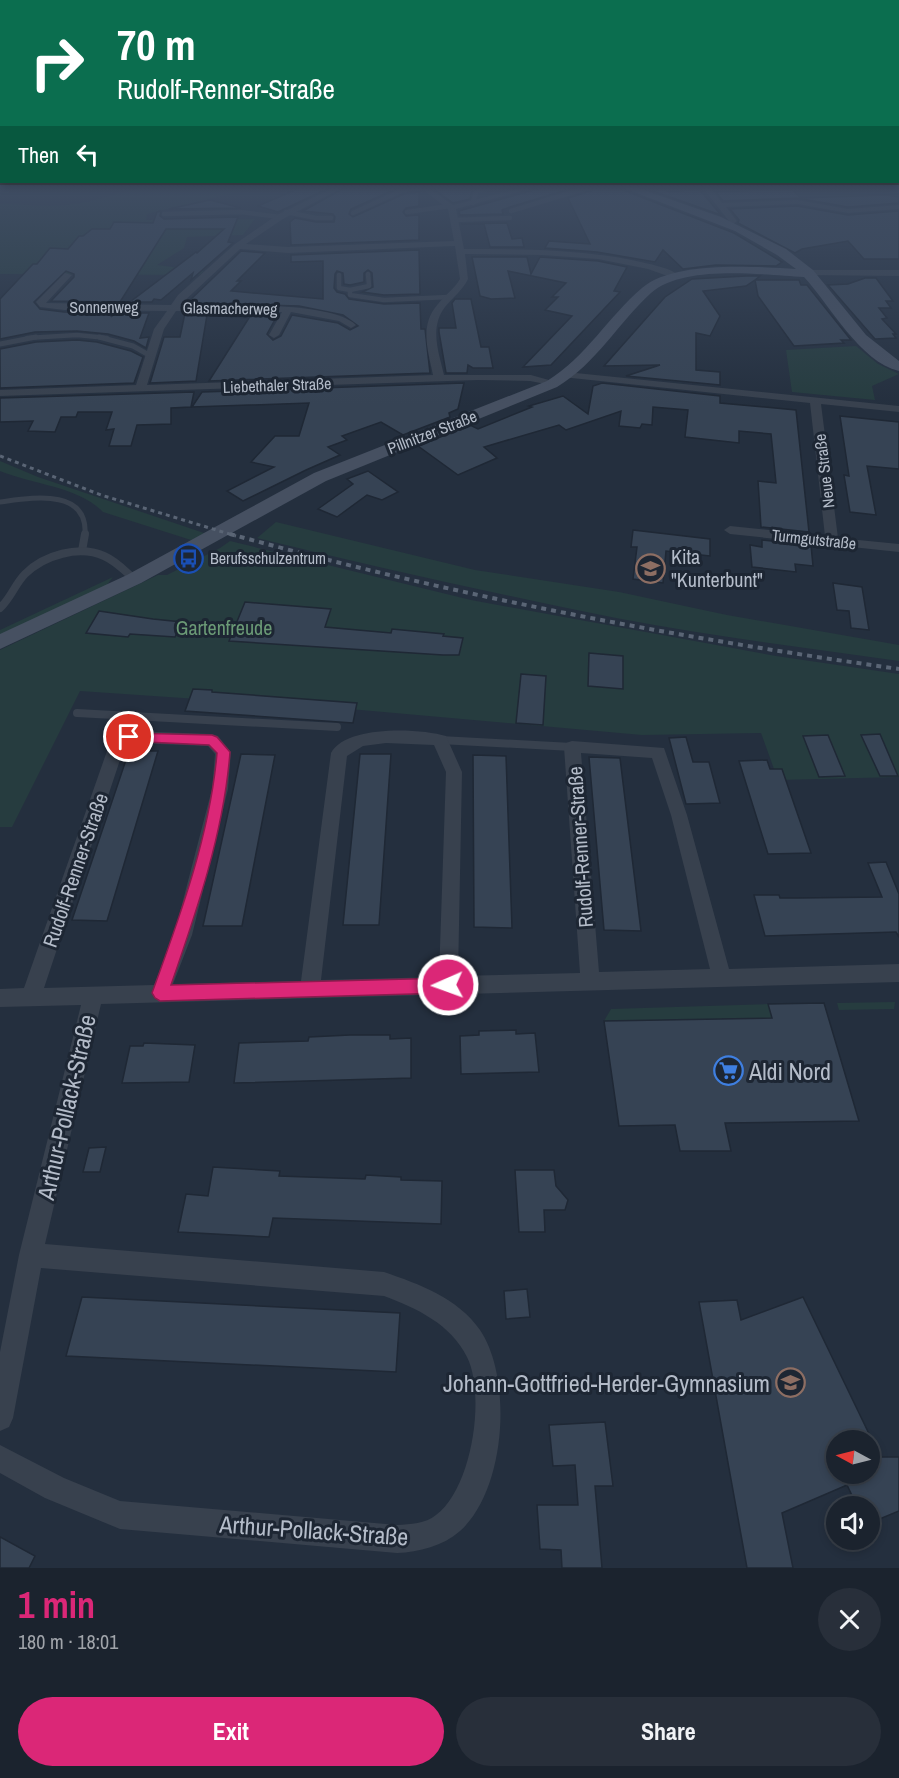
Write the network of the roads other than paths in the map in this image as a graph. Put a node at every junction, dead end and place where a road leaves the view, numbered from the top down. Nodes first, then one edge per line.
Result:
1 (222, 260) edge
2 (462, 260) edge
3 (613, 260) edge
4 (792, 260) edge
5 (808, 273) junction
6 (899, 273) edge
7 (368, 274) dead end
8 (68, 275) dead end
9 (339, 275) dead end
10 (676, 276) junction
11 (350, 290) junction
12 (448, 297) junction
13 (172, 306) junction
14 (288, 309) junction
15 (351, 325) dead end
16 (274, 335) dead end
17 (0, 344) edge
18 (149, 355) junction
19 (899, 367) edge
20 (439, 378) junction
21 (559, 380) junction
22 (140, 389) junction
23 (0, 393) edge
24 (815, 400) junction
25 (899, 409) edge
26 (0, 502) edge
27 (730, 530) dead end
28 (832, 541) junction
29 (899, 548) edge
30 (82, 551) junction
31 (134, 579) junction
32 (0, 608) edge
33 (0, 642) edge
34 (77, 713) dead end
35 (138, 716) junction
36 (337, 727) dead end
37 (129, 737) junction
38 (440, 740) junction
39 (572, 747) junction
40 (899, 973) edge
41 (722, 978) junction
42 (590, 982) junction
43 (448, 985) junction
44 (310, 989) junction
45 (160, 993) junction
46 (93, 995) junction
47 (31, 997) junction
48 (0, 998) edge
49 (31, 1255) junction
50 (0, 1418) edge
51 (0, 1458) edge

1 - 13 street
2 - 12 street
3 - 10 street
4 - 5 street
5 - 6 street
5 - 10 street
5 - 19 street
7 - 11 lane
8 - 13 street, Sonnenweg
9 - 11 lane
10 - 21 street
11 - 12 lane
12 - 20 street
13 - 14 street, Glasmacherweg
13 - 18 street
14 - 15 street, Glasmacherweg
14 - 16 street, Glasmacherweg
17 - 18 lane
18 - 22 street
20 - 21 street, Liebethaler Straße
20 - 22 street, Liebethaler Straße
21 - 24 street, Pillnitzer Straße
21 - 31 street, Pillnitzer Straße
22 - 23 street, Liebethaler Straße
24 - 25 street, Pillnitzer Straße
24 - 28 street, Neue Straße
26 - 30 lane
27 - 28 street, Turmgutstraße
28 - 29 street, Turmgutstraße
30 - 31 lane
30 - 32 lane
31 - 33 street, Pillnitzer Straße
34 - 35 lane
35 - 36 lane
35 - 37 lane
37 - 45 street
37 - 47 street, Rudolf-Renner-Straße
38 - 39 lane
38 - 43 street
38 - 44 street
39 - 41 street, Rudolf-Renner-Straße
39 - 42 street, Rudolf-Renner-Straße
40 - 41 street
41 - 42 street
42 - 43 street
43 - 44 street
44 - 45 street
45 - 46 street
46 - 47 street
46 - 49 street, Arthur-Pollack-Straße
47 - 48 street
49 - 50 street, Arthur-Pollack-Straße
49 - 51 street, Arthur-Pollack-Straße

